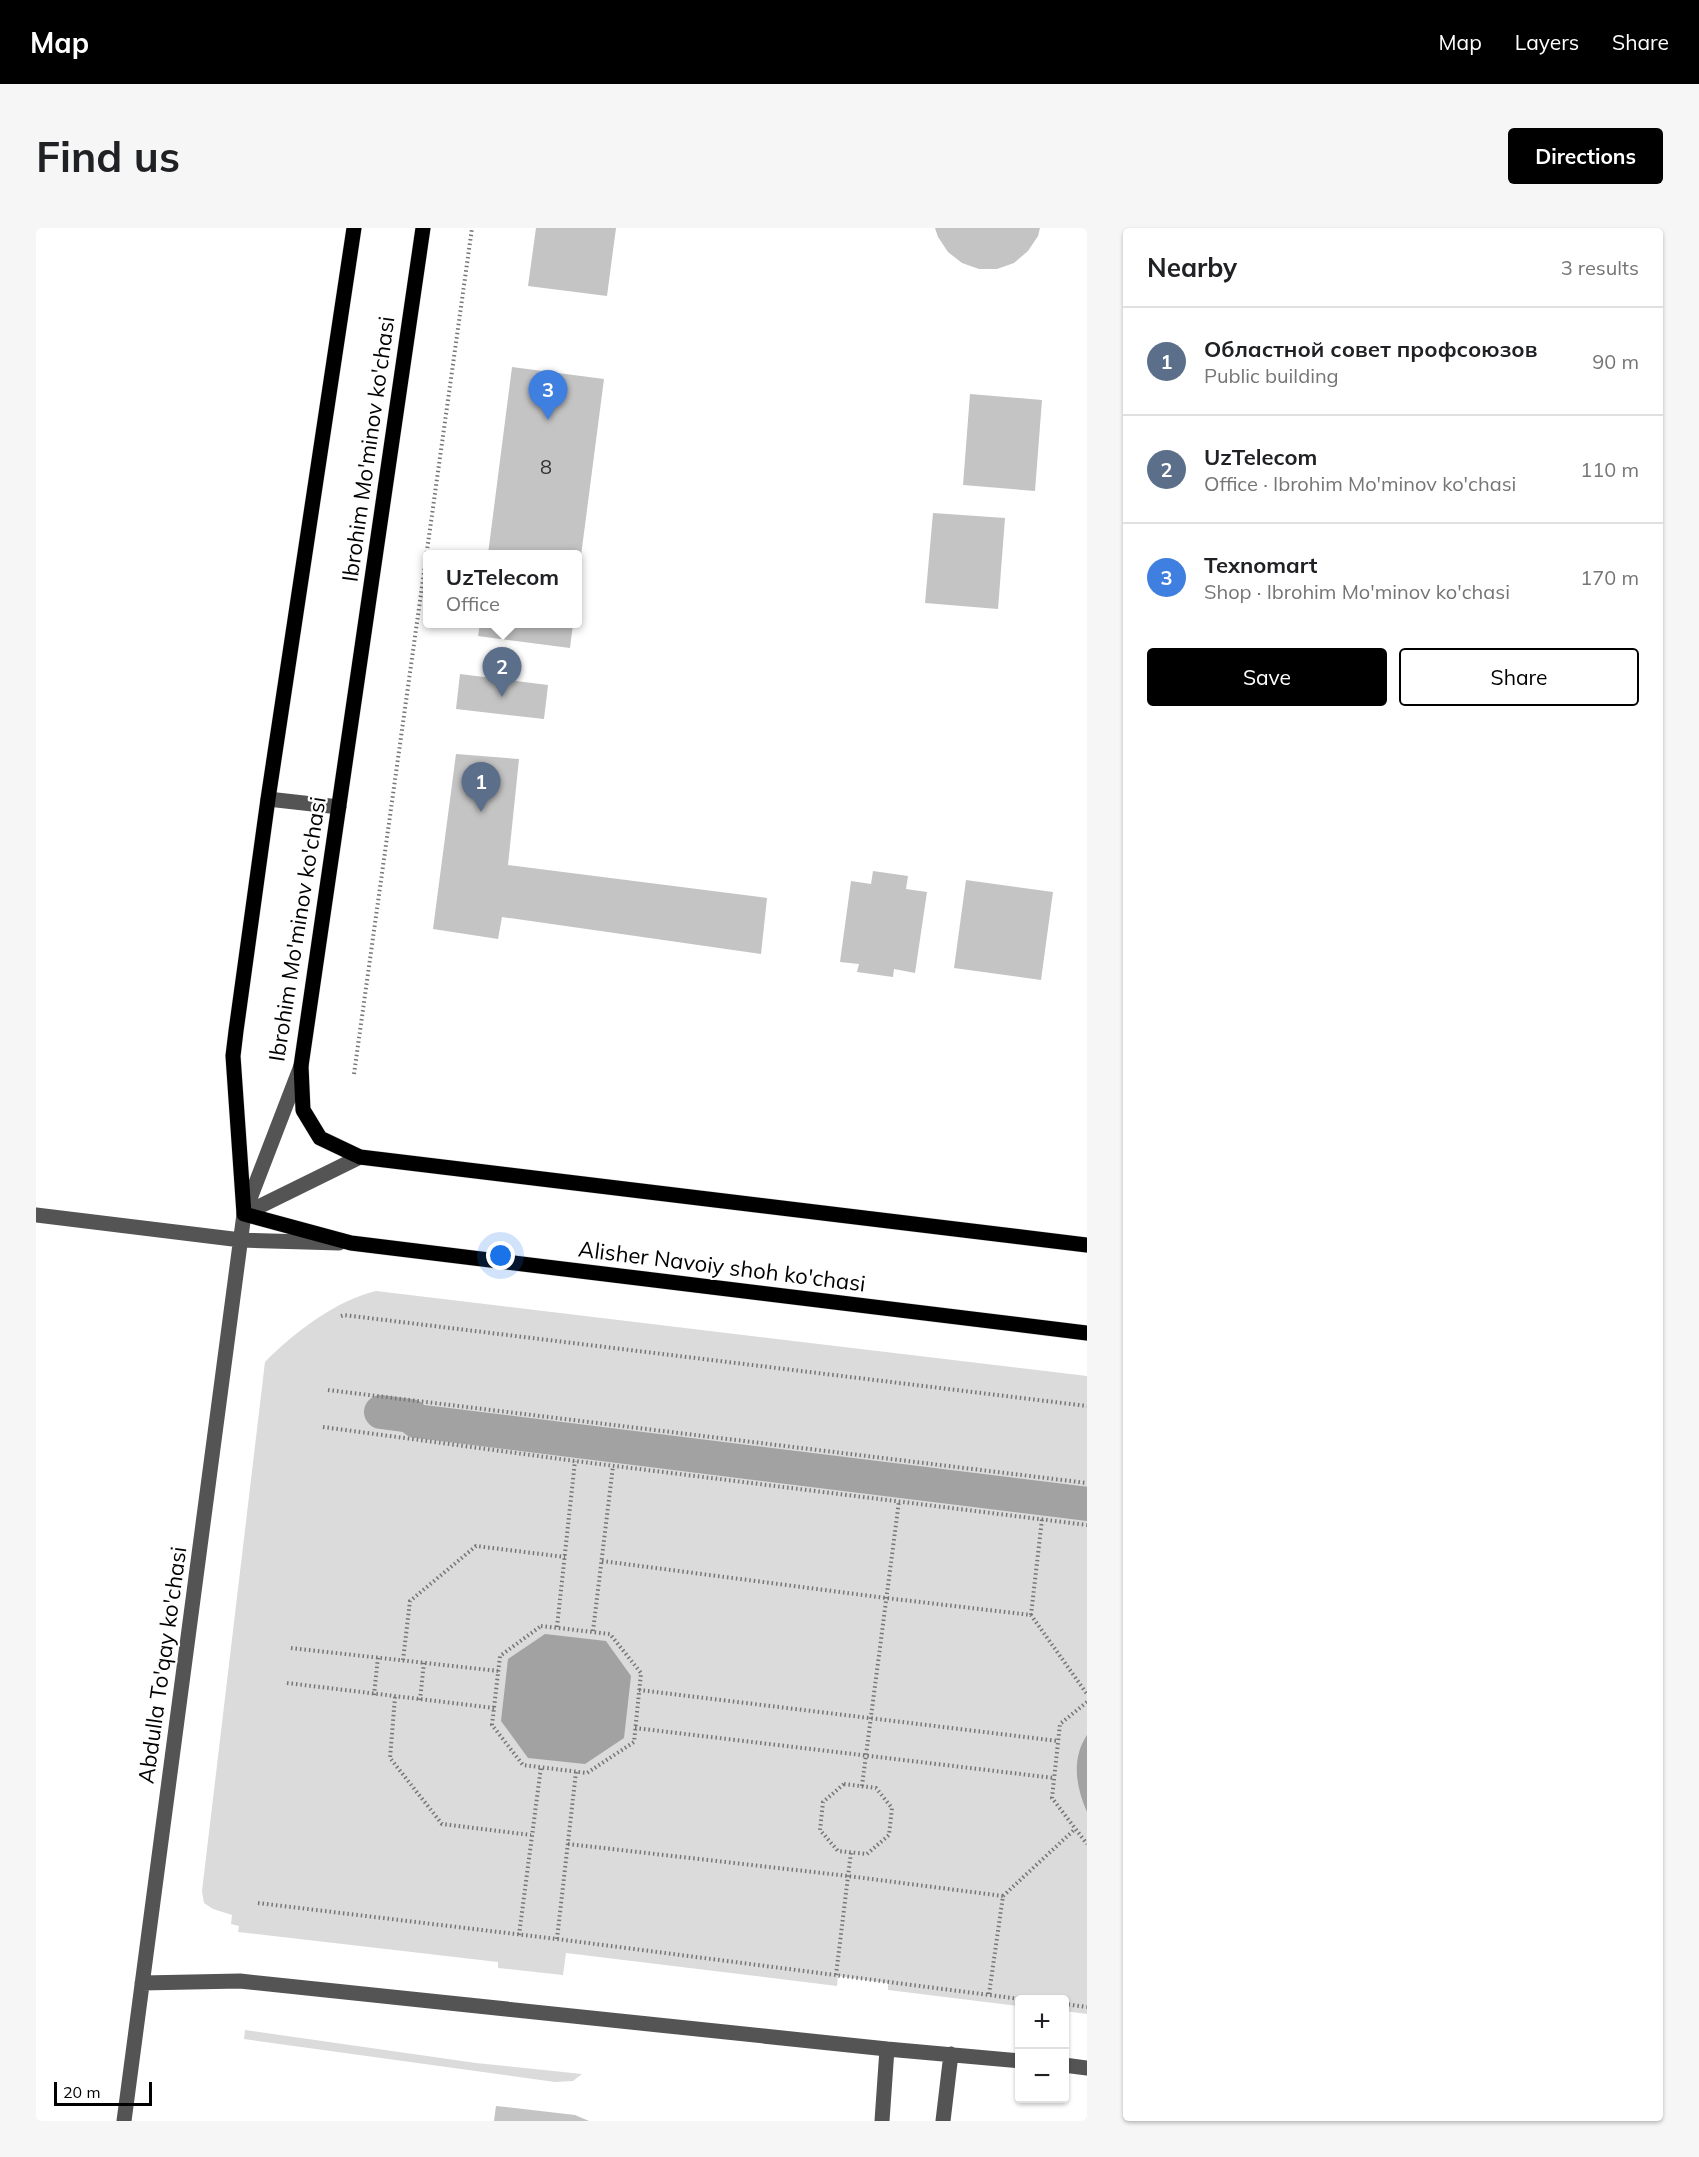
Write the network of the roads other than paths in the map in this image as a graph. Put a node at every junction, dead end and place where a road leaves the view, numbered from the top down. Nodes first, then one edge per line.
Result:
1 (354, 228) edge
2 (423, 228) edge
3 (268, 799) junction
4 (339, 807) junction
5 (301, 1066) junction
6 (360, 1157) junction
7 (244, 1214) junction
8 (36, 1215) edge
9 (241, 1240) junction
10 (351, 1243) junction
11 (1087, 1245) edge
12 (1087, 1333) edge
13 (142, 1983) junction
14 (886, 2049) junction
15 (951, 2054) junction
16 (1015, 2060) edge
17 (1069, 2066) edge
18 (1087, 2068) edge
19 (124, 2121) edge
20 (882, 2121) edge
21 (943, 2121) edge

1 - 3 main road, Ibrohim Mo'minov ko'chasi
2 - 4 main road, Ibrohim Mo'minov ko'chasi
3 - 4 street
3 - 7 main road, Ibrohim Mo'minov ko'chasi
4 - 5 main road, Ibrohim Mo'minov ko'chasi
5 - 6 main road
5 - 7 street, Ibrohim Mo'minov ko'chasi
6 - 7 street
6 - 11 main road
7 - 9 street, Abdulla To'qay ko'chasi
7 - 10 main road, Alisher Navoiy shoh ko'chasi
8 - 9 street, Alisher Navoiy shoh ko'chasi
9 - 10 street, Alisher Navoiy shoh ko'chasi
9 - 13 street, Abdulla To'qay ko'chasi
10 - 12 main road, Alisher Navoiy shoh ko'chasi
13 - 14 street
13 - 19 street, Abdulla To'qay ko'chasi
14 - 15 street
14 - 20 street
15 - 16 street
15 - 21 street
17 - 18 street

